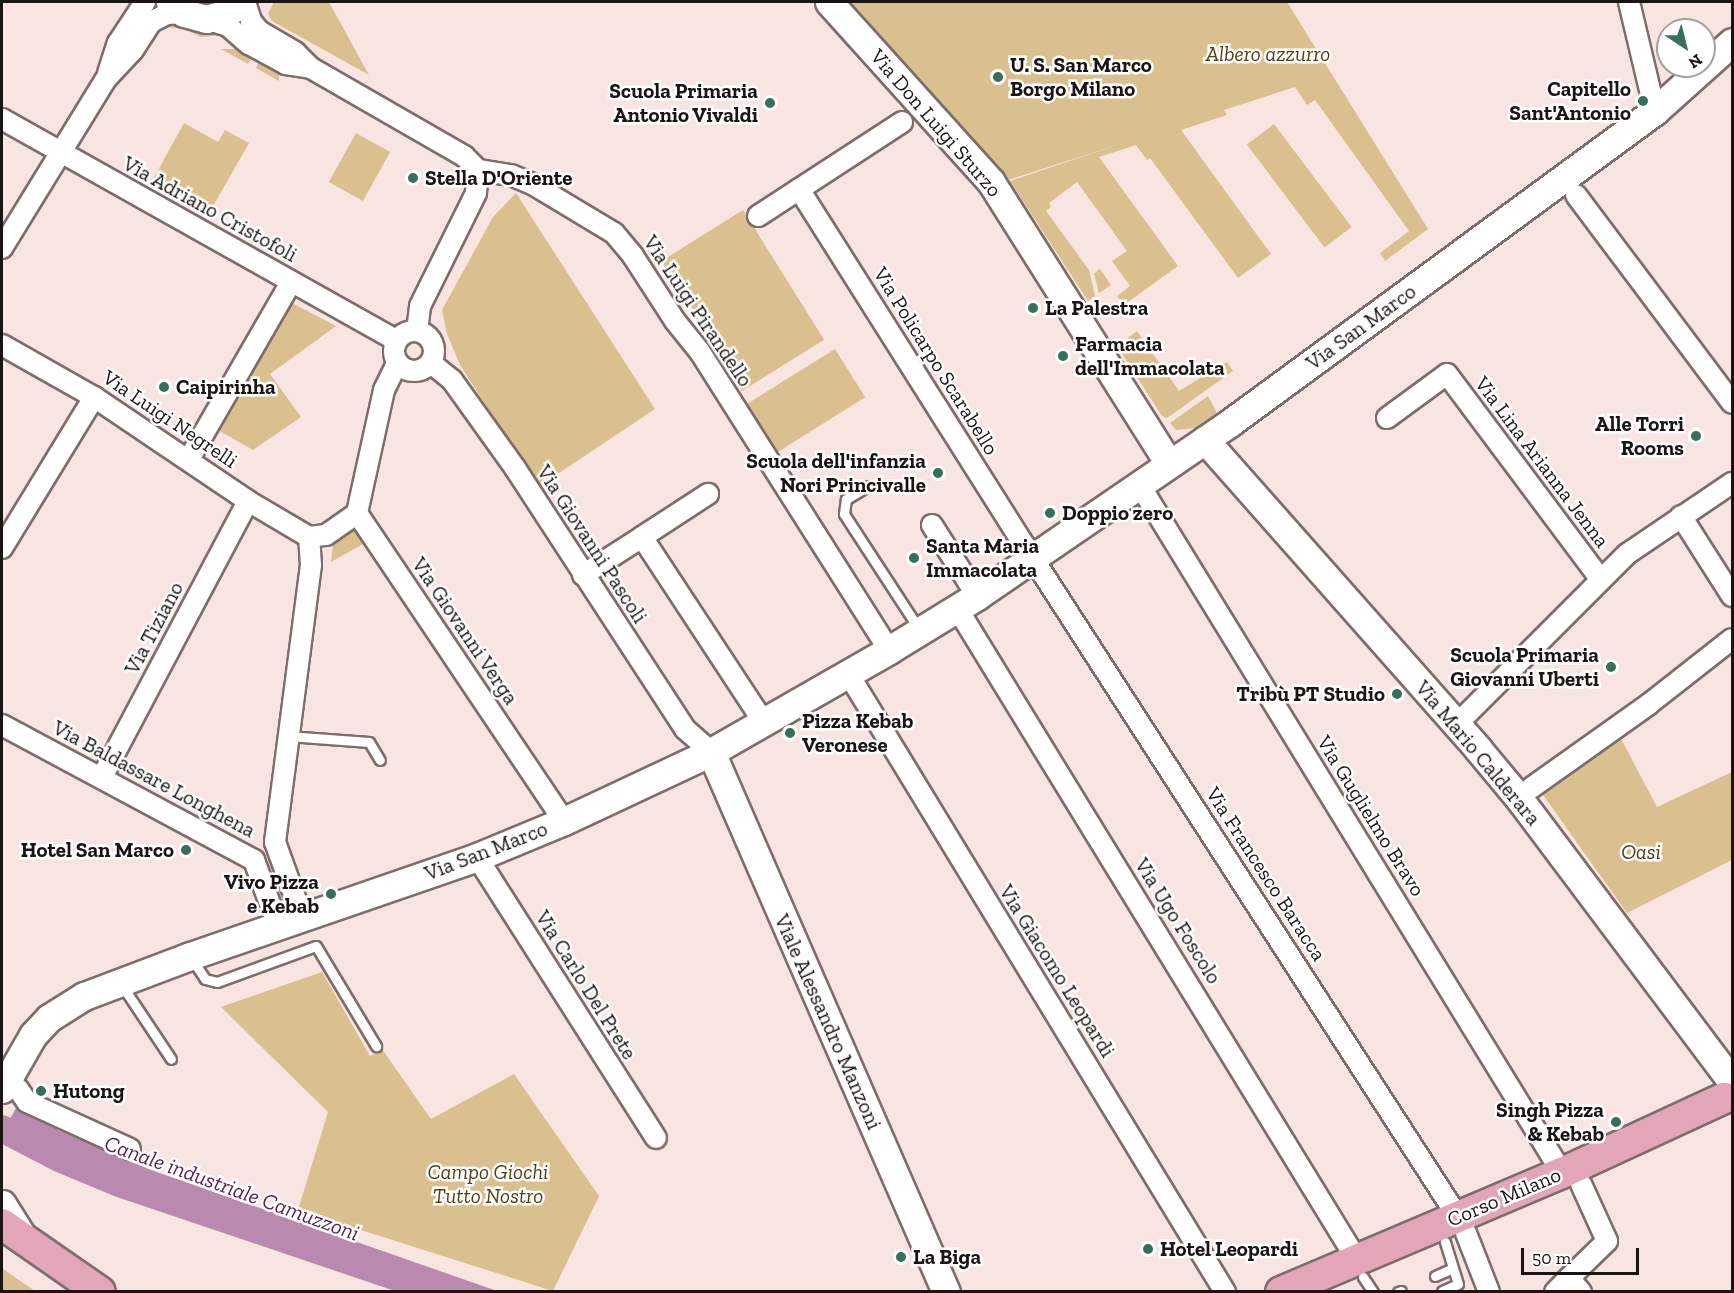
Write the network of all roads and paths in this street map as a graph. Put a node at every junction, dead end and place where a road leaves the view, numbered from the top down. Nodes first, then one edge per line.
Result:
1 (243, 2) edge
2 (829, 2) edge
3 (1629, 2) edge
4 (141, 3) edge
5 (187, 11) edge
6 (1732, 42) edge
7 (311, 68) junction
8 (106, 79) junction
9 (1655, 111) junction
10 (2, 119) edge
11 (902, 122) dead end
12 (60, 152) junction
13 (478, 170) junction
14 (799, 189) junction
15 (1576, 195) dead end
16 (758, 216) dead end
17 (2, 248) edge
18 (291, 282) junction
19 (417, 331) junction
20 (396, 340) junction
21 (2, 345) edge
22 (397, 363) junction
23 (431, 363) junction
24 (94, 397) junction
25 (1732, 403) edge
26 (1387, 418) dead end
27 (1205, 440) junction
28 (189, 459) junction
29 (1169, 464) junction
30 (1732, 483) edge
31 (1139, 484) junction
32 (868, 486) dead end
33 (708, 494) dead end
34 (248, 501) junction
35 (357, 513) junction
36 (1681, 516) junction
37 (932, 525) dead end
38 (309, 537) junction
39 (642, 537) junction
40 (2, 548) edge
41 (1033, 558) junction
42 (583, 575) junction
43 (1601, 580) junction
44 (1732, 596) edge
45 (967, 602) junction
46 (921, 631) junction
47 (1732, 639) edge
48 (889, 650) junction
49 (849, 675) junction
50 (764, 723) junction
51 (2, 725) edge
52 (1456, 725) junction
53 (288, 736) junction
54 (711, 752) junction
55 (380, 760) dead end
56 (102, 777) junction
57 (1531, 788) dead end
58 (564, 821) junction
59 (275, 842) junction
60 (477, 857) junction
61 (254, 860) junction
62 (290, 921) junction
63 (190, 956) junction
64 (120, 983) junction
65 (376, 1046) dead end
66 (171, 1059) dead end
67 (3, 1083) edge
68 (1731, 1099) edge
69 (656, 1138) dead end
70 (130, 1149) dead end
71 (1572, 1178) junction
72 (2, 1204) edge
73 (13, 1231) edge
74 (1455, 1240) junction
75 (1435, 1275) dead end
76 (1364, 1276) edge
77 (1568, 1287) edge
78 (1461, 1288) edge
79 (1442, 1291) edge
80 (100, 1292) edge
81 (946, 1292) edge
82 (1225, 1292) edge
83 (1281, 1292) edge
84 (1329, 1292) edge
85 (1489, 1292) edge

1 - 5 main road
1 - 7 street
2 - 29 main road, Via Don Luigi Sturzo
3 - 9 street
4 - 8 street
5 - 7 street
5 - 8 street
6 - 9 main road, Via San Marco
7 - 13 street
8 - 12 street
9 - 27 main road, Via San Marco
10 - 12 street, Via Adriano Cristofoli
11 - 14 street
12 - 17 street
12 - 18 street, Via Adriano Cristofoli
13 - 19 street
13 - 48 street, Via Luigi Pirandello
14 - 16 street
14 - 41 street, Via Policarpo Scarabello
15 - 25 street
18 - 20 street, Via Adriano Cristofoli
18 - 28 street
19 - 20 street
19 - 23 street
20 - 22 street
21 - 24 street, Via Luigi Negrelli
22 - 23 street
22 - 35 street
23 - 42 street, Via Giovanni Pascoli
24 - 28 street, Via Luigi Negrelli
24 - 40 street
26 - 43 street, Via Lina Arianna Jenna
27 - 29 main road, Via San Marco
27 - 52 main road, Via Mario Calderara
28 - 34 street, Via Luigi Negrelli
29 - 31 main road, Via San Marco
30 - 36 street
31 - 41 main road, Via San Marco
31 - 71 street, Via Guglielmo Bravo
32 - 46 lane
33 - 39 street
34 - 38 street, Via Luigi Negrelli
34 - 56 street, Via Tiziano
35 - 38 street
35 - 58 street, Via Giovanni Verga
36 - 43 street
36 - 44 street
37 - 45 street
38 - 53 street
39 - 42 street
39 - 50 street
41 - 45 main road, Via San Marco
41 - 74 street, Via Francesco Baracca
42 - 54 street, Via Giovanni Pascoli
43 - 52 street
45 - 46 main road, Via San Marco
45 - 76 street, Via Ugo Foscolo
46 - 48 main road, Via San Marco
47 - 57 street
48 - 49 main road, Via San Marco
49 - 50 main road, Via San Marco
49 - 82 street, Via Giacomo Leopardi
50 - 54 main road, Via San Marco
51 - 56 street, Via Baldassare Longhena
52 - 68 main road, Via Mario Calderara
53 - 55 lane
53 - 59 street
54 - 58 main road, Via San Marco
54 - 81 main road, Viale Alessandro Manzoni
56 - 61 street, Via Baldassare Longhena
58 - 60 main road, Via San Marco
59 - 61 street
59 - 62 street
60 - 62 main road, Via San Marco
60 - 69 street, Via Carlo Del Prete
61 - 62 street, Via Baldassare Longhena
62 - 63 main road, Via San Marco
63 - 64 main road, Via San Marco
63 - 65 lane
64 - 66 lane
64 - 67 main road, Via San Marco
67 - 70 street
68 - 71 main road, Corso Milano
71 - 74 main road, Corso Milano
71 - 77 street, Via Guglielmo Bravo
72 - 73 main road
73 - 80 main road
74 - 75 lane
74 - 76 main road, Corso Milano
74 - 78 lane
74 - 85 street, Via Francesco Baracca
76 - 83 main road, Corso Milano
76 - 84 main road, Corso Milano
78 - 79 lane

